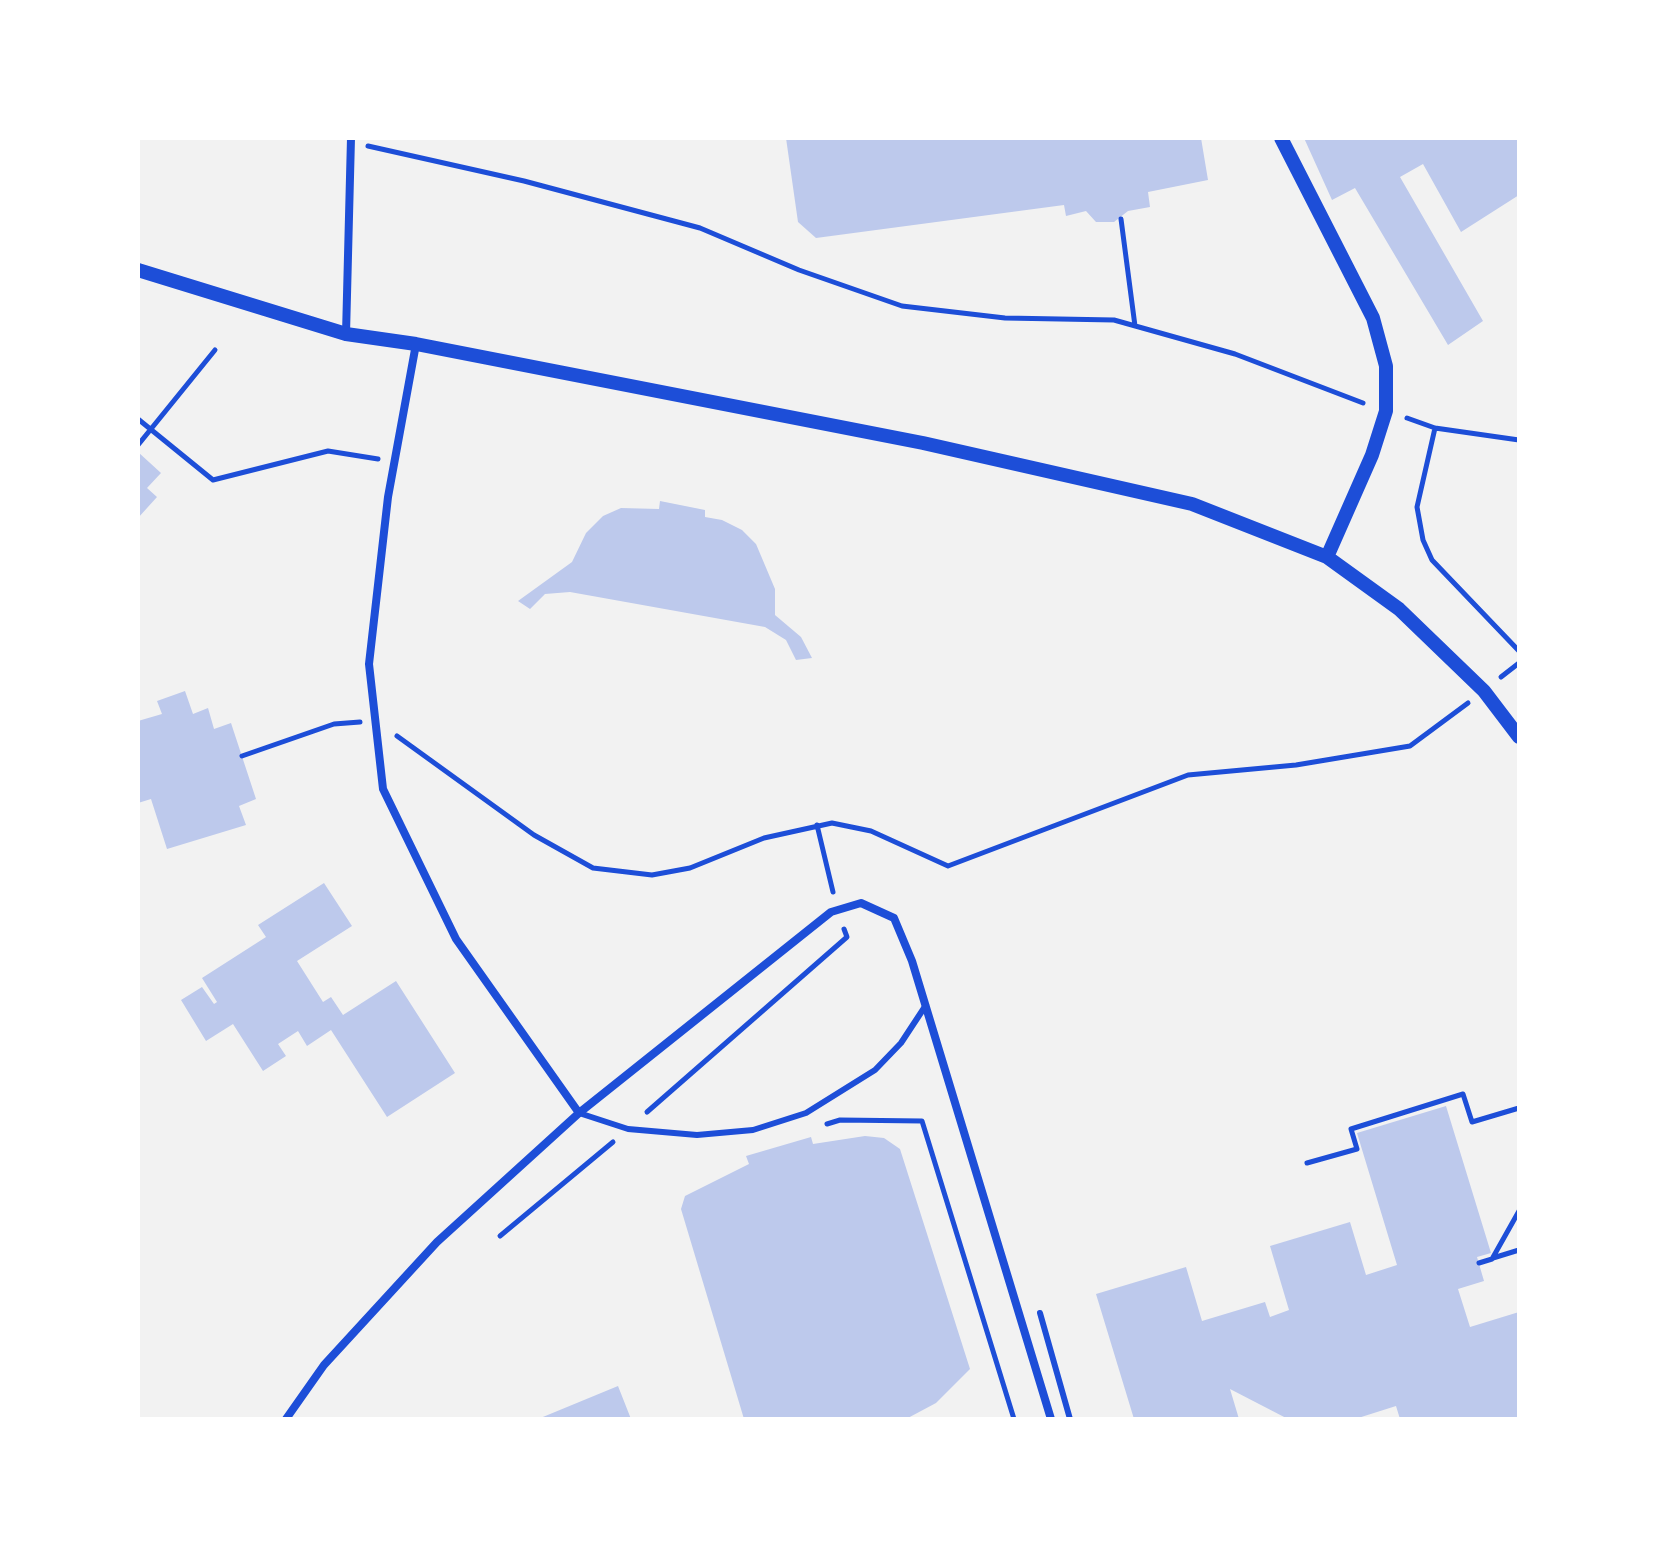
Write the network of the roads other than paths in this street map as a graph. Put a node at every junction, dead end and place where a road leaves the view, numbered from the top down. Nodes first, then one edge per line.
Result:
1 (1281, 138) edge
2 (352, 140) edge
3 (138, 270) edge
4 (346, 334) junction
5 (416, 344) junction
6 (1327, 557) junction
7 (1519, 737) edge
8 (926, 1005) junction
9 (579, 1113) junction
10 (1040, 1313) dead end
11 (286, 1419) edge
12 (1051, 1419) edge
13 (1070, 1419) edge

1 - 6 street
2 - 4 street
3 - 4 street
4 - 5 street
5 - 6 street
5 - 9 street
6 - 7 street
8 - 9 lane
8 - 9 street
8 - 12 street
9 - 11 street
10 - 13 lane

